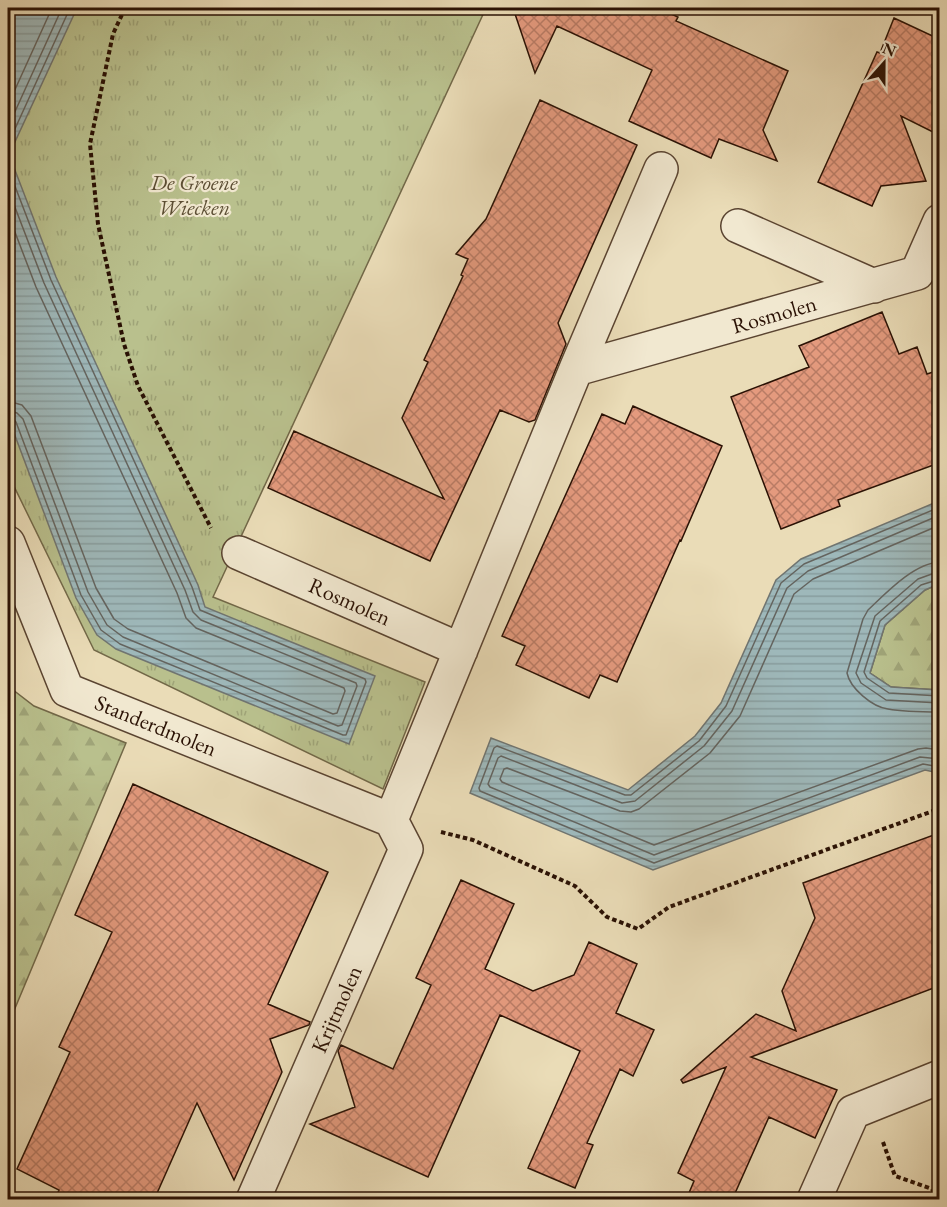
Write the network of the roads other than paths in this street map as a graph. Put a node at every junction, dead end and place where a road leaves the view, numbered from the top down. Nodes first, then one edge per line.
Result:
1 (661, 169) dead end
2 (939, 221) edge
3 (738, 226) dead end
4 (874, 286) junction
5 (576, 369) junction
6 (8, 543) edge
7 (239, 553) road end
8 (461, 650) junction
9 (391, 820) junction
10 (939, 1077) edge
11 (252, 1200) edge
12 (814, 1200) edge

1 - 5 street
2 - 4 street, Rosmolen
3 - 4 street
4 - 5 street, Rosmolen
5 - 8 street
6 - 9 street, Standerdmolen
7 - 8 street, Rosmolen
8 - 9 street
9 - 11 street, Krijtmolen
10 - 12 street

